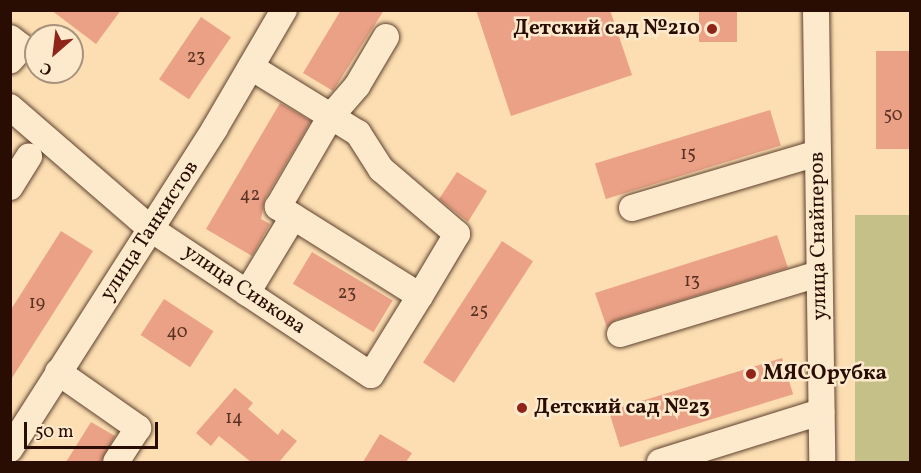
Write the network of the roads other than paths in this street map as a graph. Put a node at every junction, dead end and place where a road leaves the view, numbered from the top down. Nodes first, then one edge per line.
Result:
1 (284, 10) edge
2 (816, 10) edge
3 (386, 37) dead end
4 (10, 38) edge
5 (10, 60) edge
6 (251, 67) junction
7 (10, 108) edge
8 (331, 116) junction
9 (818, 153) junction
10 (29, 157) dead end
11 (10, 187) edge
12 (632, 208) dead end
13 (293, 217) junction
14 (151, 229) junction
15 (819, 274) junction
16 (247, 293) junction
17 (420, 296) junction
18 (620, 334) dead end
19 (58, 372) junction
20 (821, 412) junction
21 (10, 448) edge
22 (116, 462) edge
23 (660, 462) edge
24 (822, 462) edge

1 - 6 street, улица Танкистов
2 - 9 street, улица Снайперов
3 - 8 street
4 - 5 street
6 - 8 street
6 - 14 street, улица Танкистов
7 - 14 street, улица Сивкова
8 - 13 street
8 - 17 street
9 - 12 street
9 - 15 street, улица Снайперов
10 - 11 street
13 - 16 street
13 - 17 street
14 - 16 street, улица Сивкова
14 - 19 street, улица Танкистов
15 - 18 street
15 - 20 street, улица Снайперов
16 - 17 street, улица Сивкова
19 - 21 street, улица Танкистов
19 - 22 street
20 - 23 street
20 - 24 street, улица Снайперов

